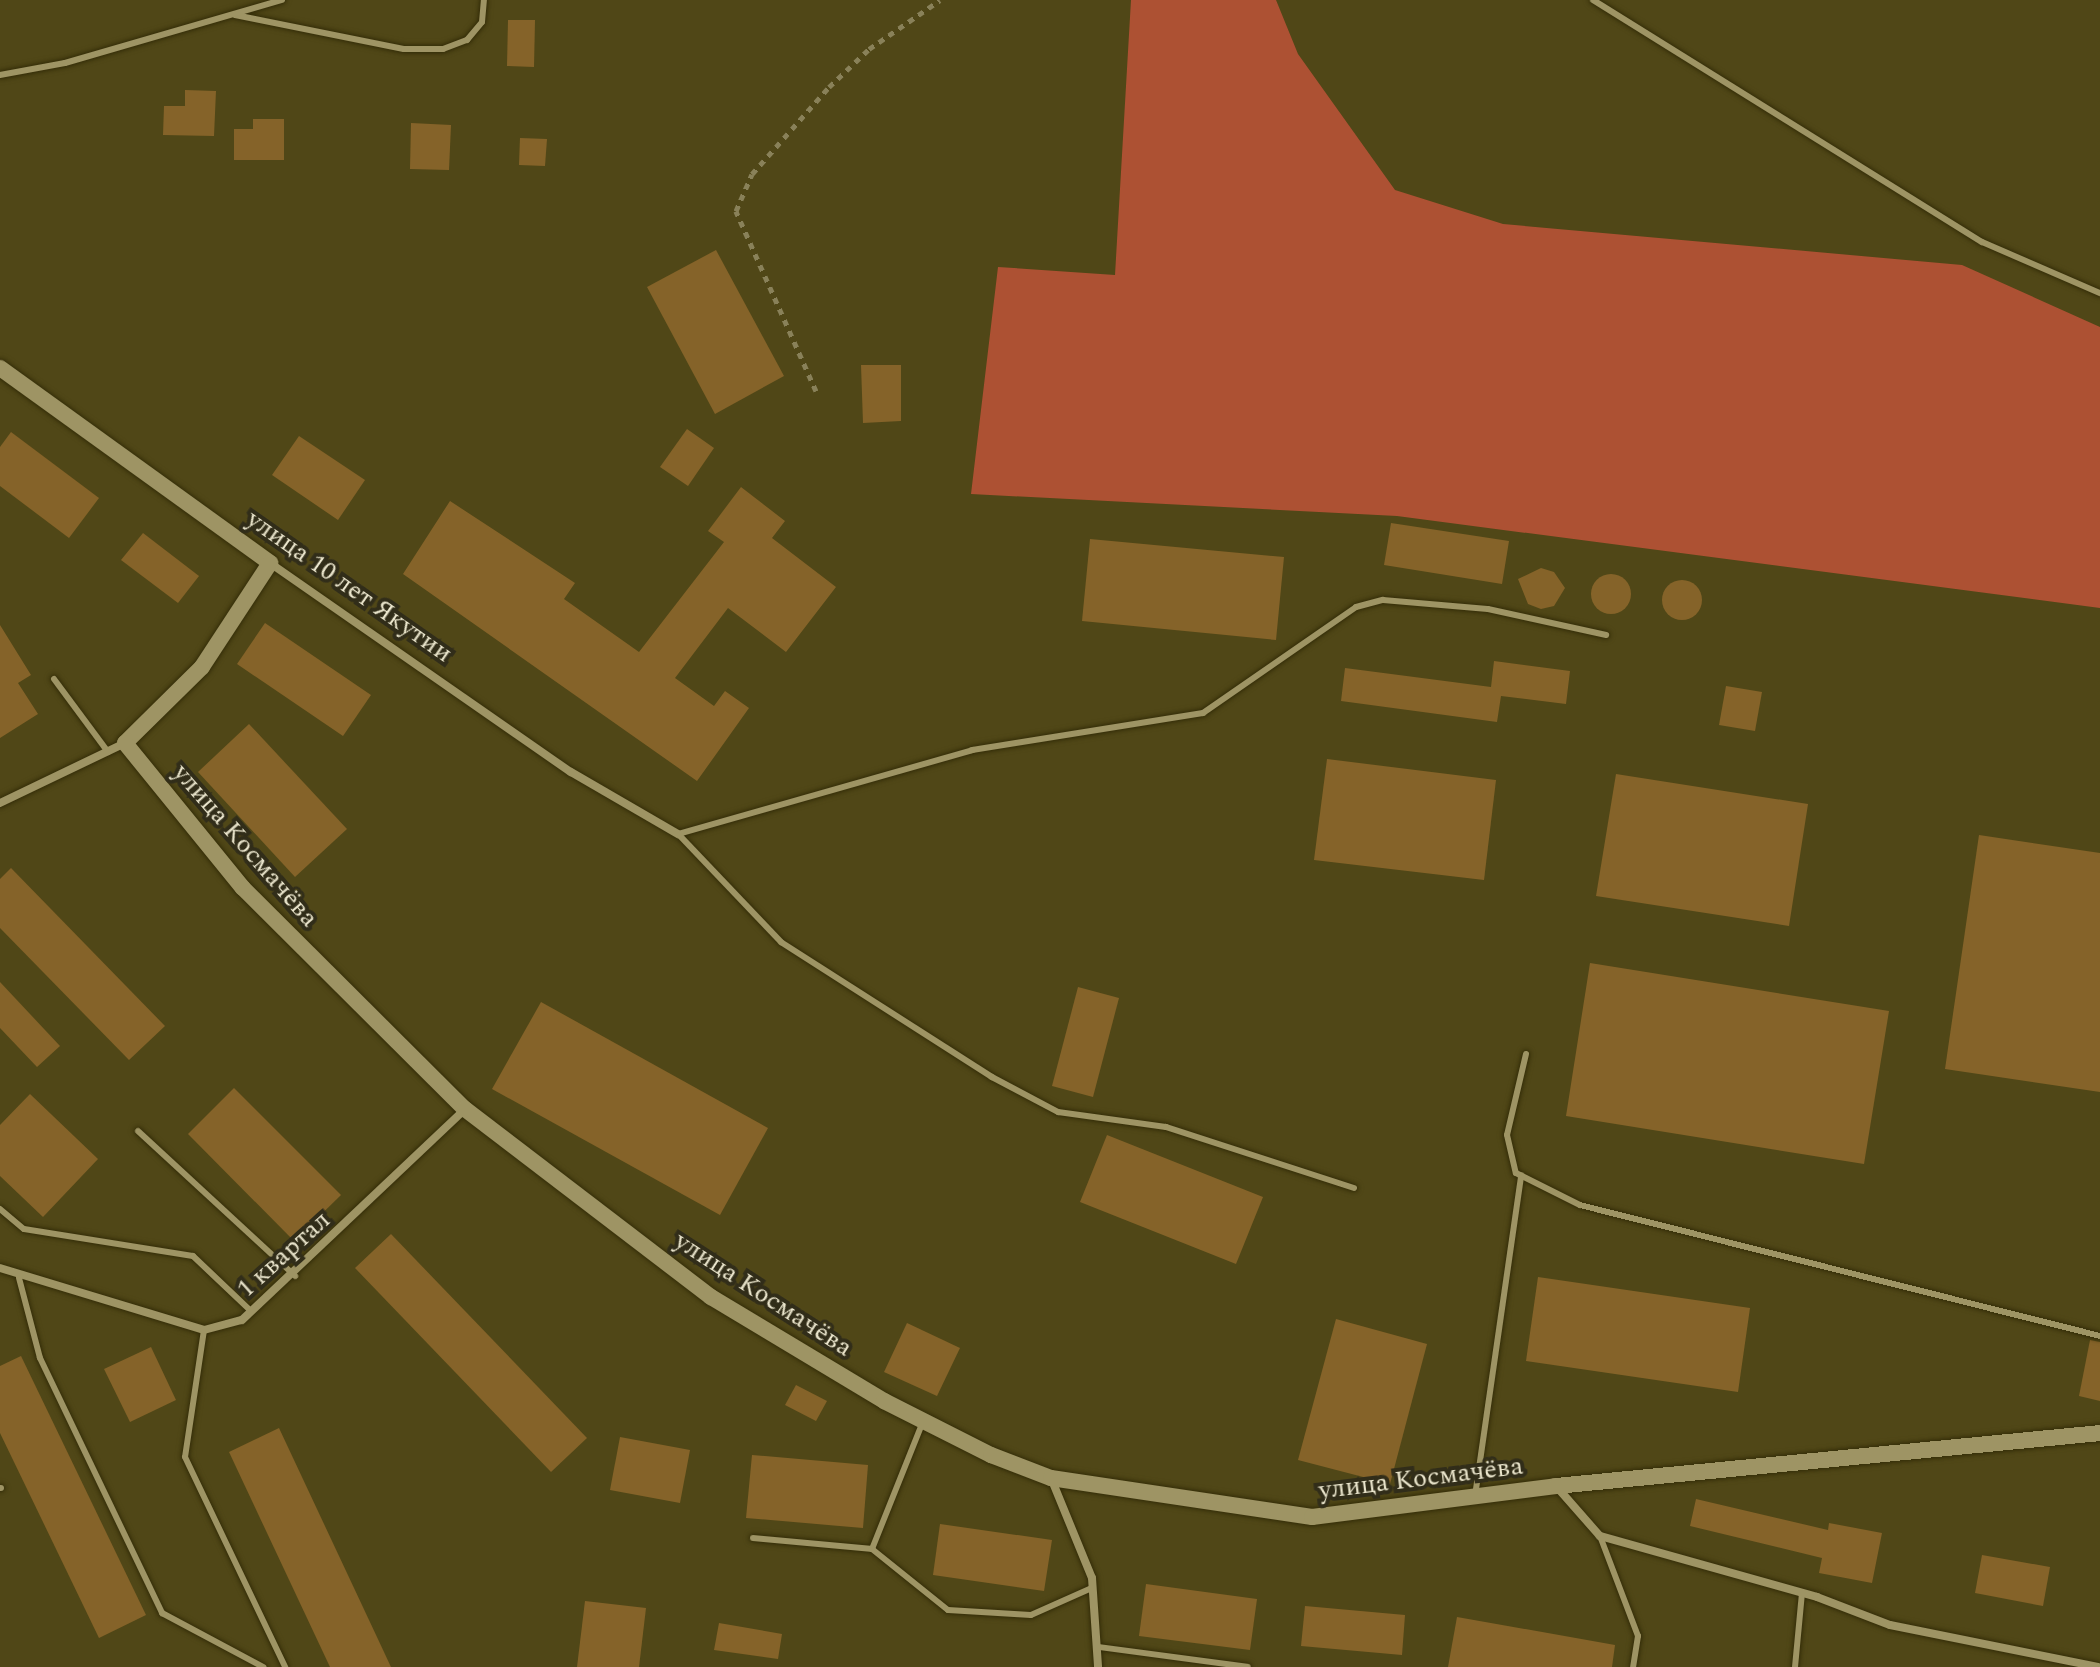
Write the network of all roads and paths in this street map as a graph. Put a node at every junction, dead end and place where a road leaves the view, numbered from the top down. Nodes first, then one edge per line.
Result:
1 (282, 0) edge
2 (484, 0) edge
3 (940, 0) edge
4 (1593, 0) edge
5 (272, 1) edge
6 (231, 14) junction
7 (0, 75) edge
8 (2100, 293) edge
9 (0, 368) edge
10 (816, 391) dead end
11 (270, 563) junction
12 (1606, 635) dead end
13 (54, 679) dead end
14 (125, 743) junction
15 (108, 752) junction
16 (0, 803) edge
17 (678, 834) junction
18 (1526, 1054) dead end
19 (465, 1109) junction
20 (138, 1131) dead end
21 (1521, 1175) junction
22 (1354, 1188) dead end
23 (0, 1209) edge
24 (0, 1268) edge
25 (295, 1276) junction
26 (19, 1278) junction
27 (251, 1311) junction
28 (204, 1330) junction
29 (2100, 1336) edge
30 (923, 1420) junction
31 (2100, 1433) edge
32 (1051, 1478) junction
33 (1556, 1486) junction
34 (1475, 1496) junction
35 (1600, 1536) junction
36 (753, 1538) dead end
37 (872, 1549) junction
38 (1092, 1588) junction
39 (1802, 1593) junction
40 (1099, 1647) junction
41 (263, 1667) edge
42 (285, 1667) edge
43 (1098, 1667) edge
44 (1248, 1667) edge
45 (1633, 1667) edge
46 (1795, 1667) edge
47 (2098, 1667) edge

1 - 5 lane
2 - 6 lane
3 - 10 path
4 - 8 lane
5 - 6 lane
6 - 7 lane
9 - 11 main road, улица 10 лет Якутии
11 - 14 main road
11 - 17 street, улица 10 лет Якутии
12 - 17 lane
13 - 15 lane
14 - 15 street
14 - 19 main road, улица Космачёва
15 - 16 street
17 - 22 lane
18 - 21 lane
19 - 25 street, 1 квартал
19 - 30 main road, улица Космачёва
20 - 25 lane
21 - 29 lane
21 - 34 lane
23 - 27 lane
24 - 26 street
25 - 27 street, 1 квартал
26 - 28 street
26 - 41 lane
27 - 28 street, 1 квартал
28 - 42 lane
30 - 32 main road, улица Космачёва
30 - 37 lane
31 - 33 main road, улица Космачёва
32 - 34 main road, улица Космачёва
32 - 38 street
33 - 34 main road, улица Космачёва
33 - 35 street, улица Космачёва
35 - 39 street
35 - 45 lane
36 - 37 lane
37 - 38 lane
38 - 40 street
39 - 46 lane
39 - 47 street
40 - 43 street
40 - 44 lane

